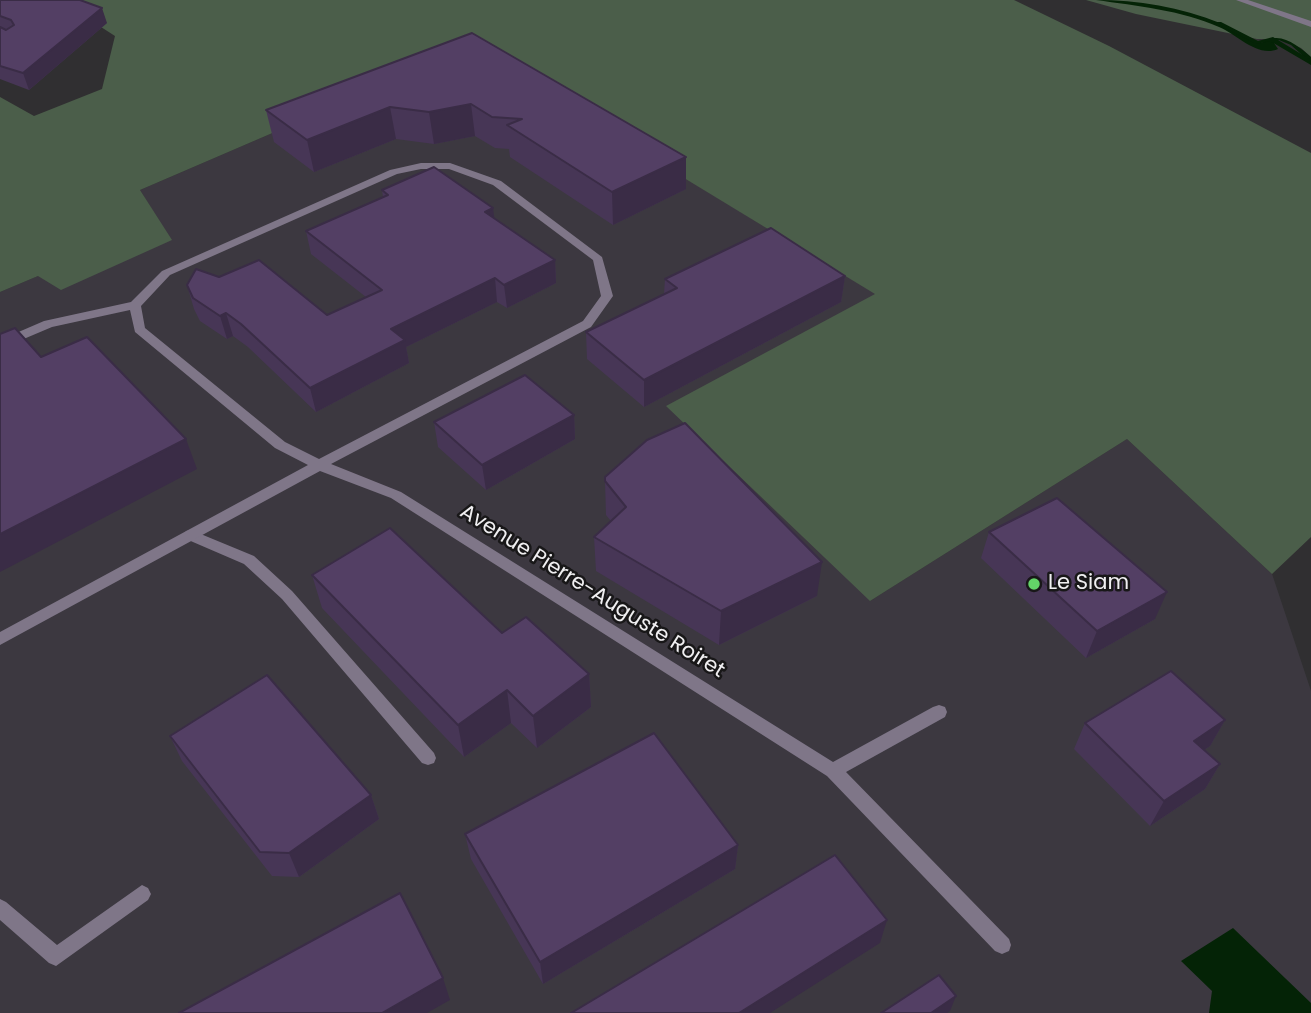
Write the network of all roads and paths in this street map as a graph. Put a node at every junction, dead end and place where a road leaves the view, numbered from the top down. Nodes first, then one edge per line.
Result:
1 (1240, 0) edge
2 (1311, 24) edge
3 (135, 305) junction
4 (0, 345) edge
5 (319, 465) junction
6 (191, 535) junction
7 (0, 639) edge
8 (939, 712) dead end
9 (428, 758) dead end
10 (833, 771) junction
11 (142, 894) dead end
12 (0, 908) edge
13 (1002, 945) dead end

1 - 2 street
3 - 4 street
3 - 5 street, Avenue Pierre-Auguste Roiret
3 - 5 street
5 - 6 street
5 - 10 street, Avenue Pierre-Auguste Roiret
6 - 7 street
6 - 9 street
8 - 10 street
10 - 13 street, Avenue Pierre-Auguste Roiret
11 - 12 street

